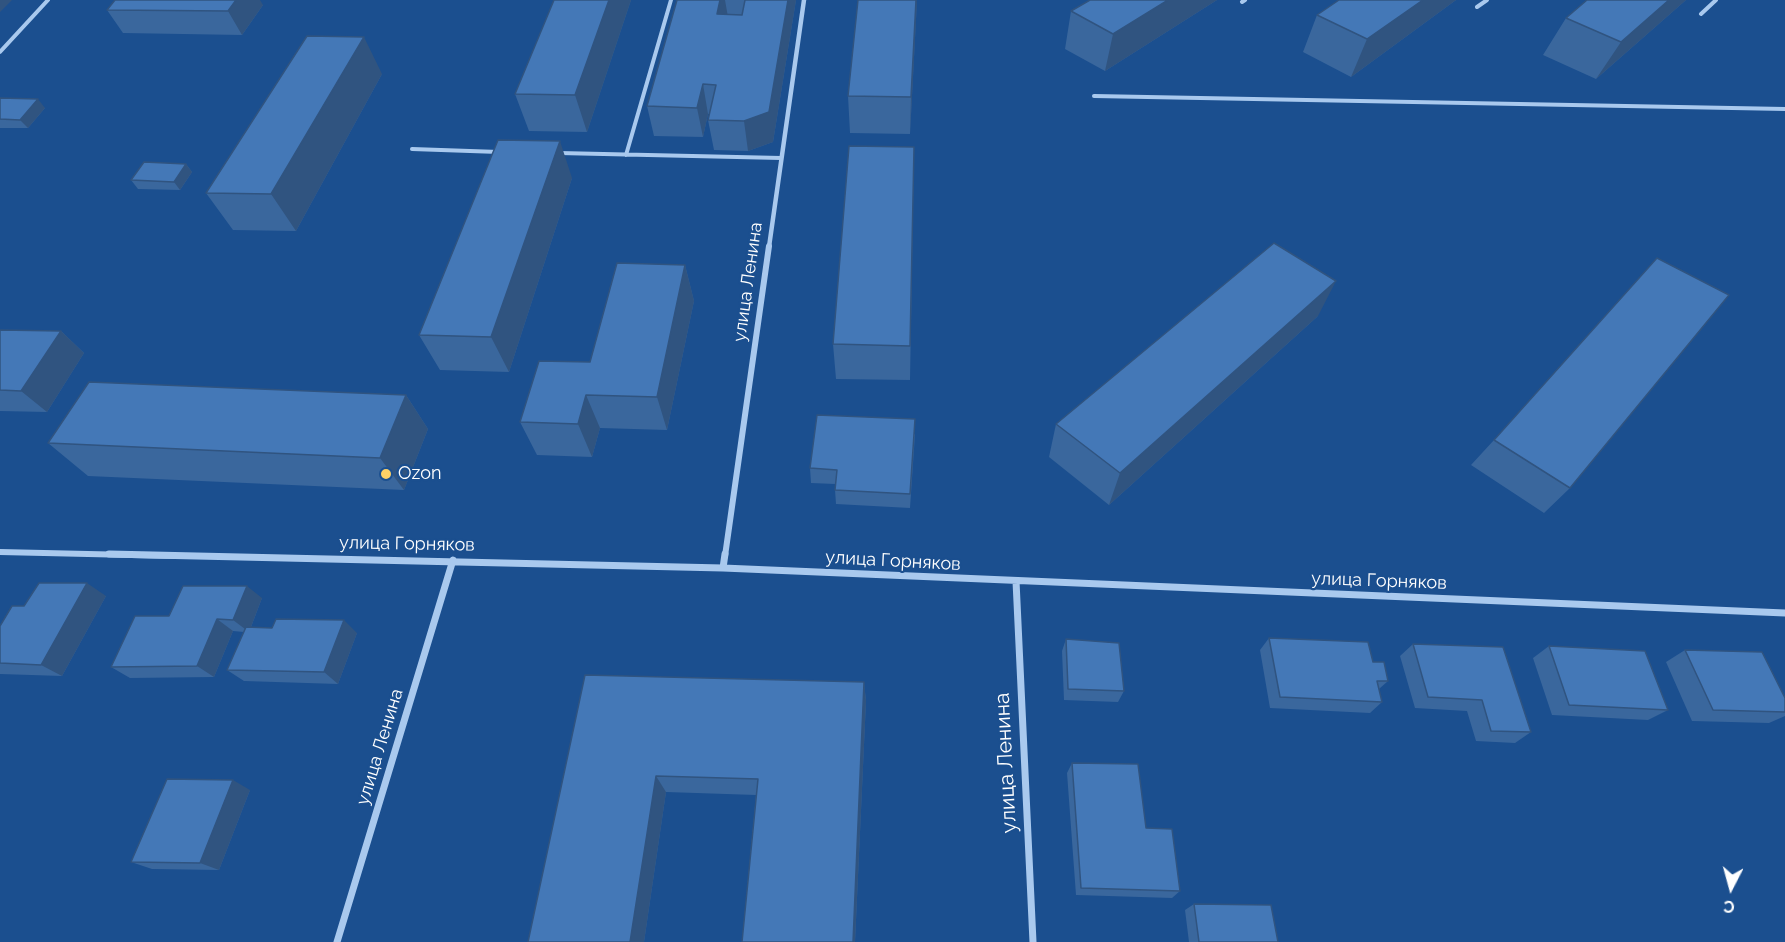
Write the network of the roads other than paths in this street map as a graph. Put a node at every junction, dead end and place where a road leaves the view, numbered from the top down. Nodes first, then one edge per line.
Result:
1 (48, 0) edge
2 (671, 0) edge
3 (804, 0) edge
4 (1487, 0) edge
5 (1716, 0) edge
6 (1477, 7) dead end
7 (1701, 14) dead end
8 (0, 52) edge
9 (1094, 96) dead end
10 (1785, 109) edge
11 (412, 149) dead end
12 (507, 152) edge
13 (555, 153) edge
14 (626, 155) junction
15 (781, 158) junction
16 (0, 552) edge
17 (453, 560) junction
18 (723, 568) junction
19 (1016, 581) junction
20 (1785, 613) edge
21 (337, 942) edge
22 (1033, 942) edge

1 - 8 lane
2 - 14 lane
3 - 15 street, улица Ленина
4 - 6 lane
5 - 7 lane
9 - 10 lane
11 - 12 lane
13 - 14 lane
14 - 15 lane
15 - 18 street, улица Ленина
16 - 17 street, улица Горняков
17 - 18 street, улица Горняков
17 - 21 street, улица Ленина
18 - 19 street, улица Горняков
19 - 20 street, улица Горняков
19 - 22 street, улица Ленина

